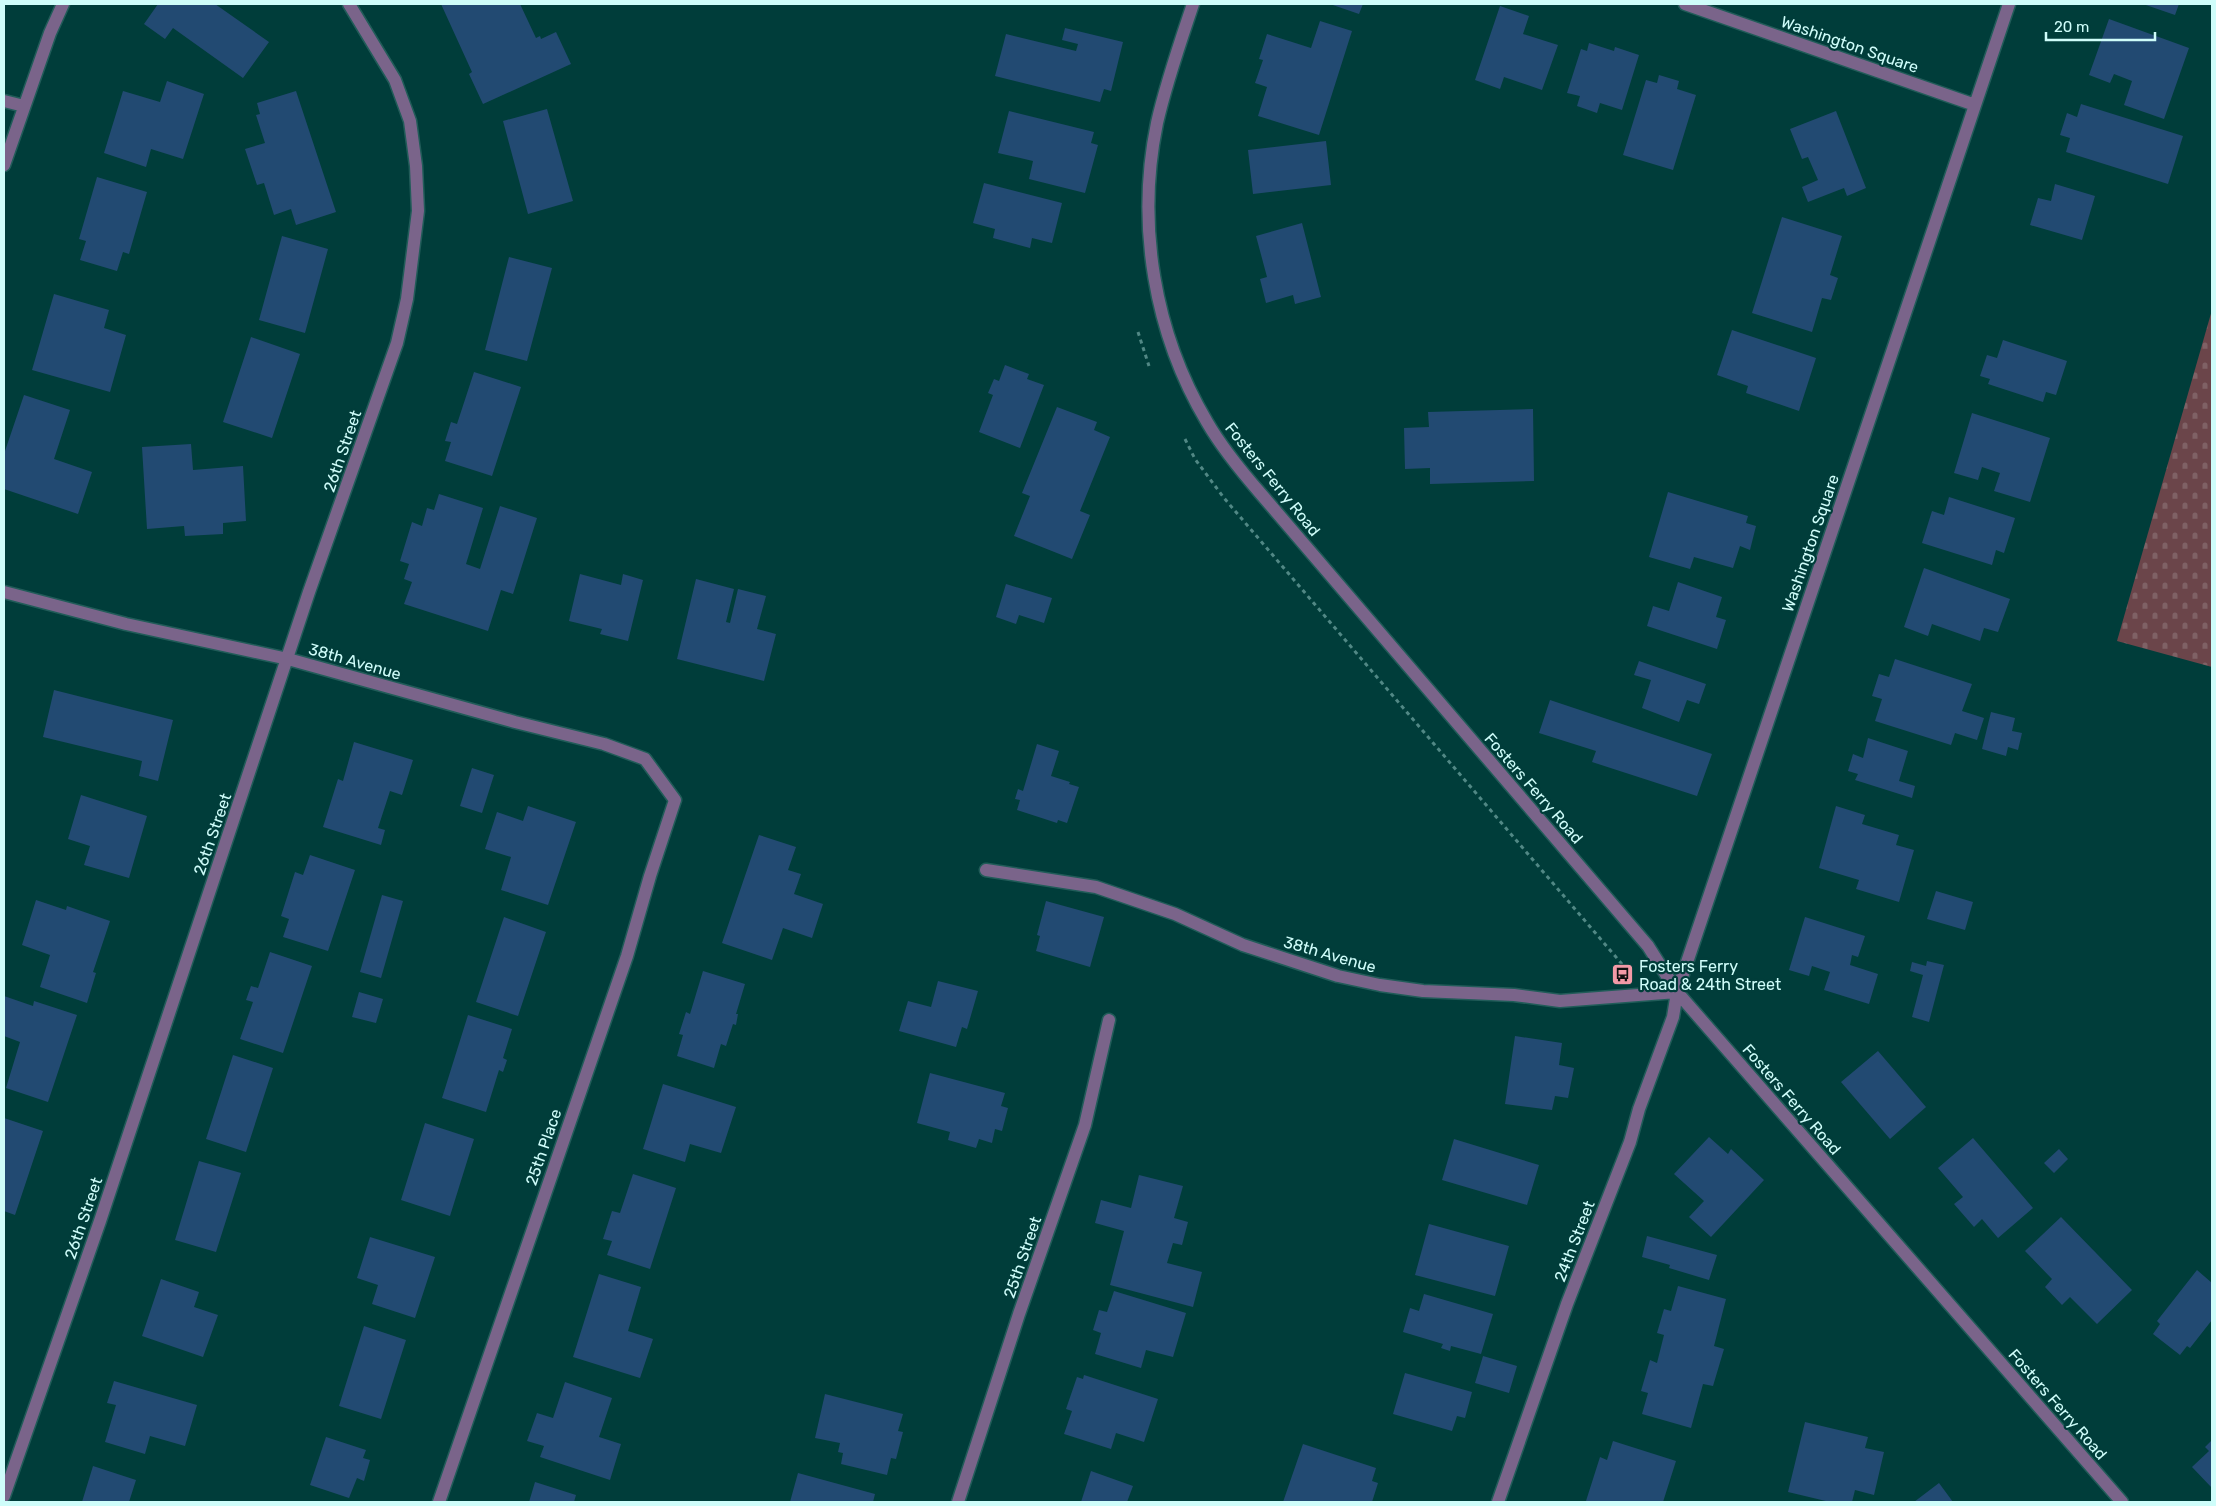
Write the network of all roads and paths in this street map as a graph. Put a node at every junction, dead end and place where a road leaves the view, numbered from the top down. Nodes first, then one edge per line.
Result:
1 (63, 4) edge
2 (349, 4) edge
3 (1193, 4) edge
4 (1685, 4) edge
5 (2009, 4) edge
6 (4, 101) edge
7 (1975, 105) junction
8 (24, 106) junction
9 (4, 165) edge
10 (4, 592) edge
11 (288, 659) junction
12 (675, 800) joint
13 (986, 870) dead end
14 (1677, 992) junction
15 (1109, 1020) dead end
16 (4, 1496) edge
17 (439, 1502) edge
18 (958, 1502) edge
19 (1498, 1502) edge
20 (2122, 1502) edge

1 - 8 street
2 - 11 street, 26th Street
3 - 14 street, Fosters Ferry Road
4 - 7 street, Washington Square
5 - 7 street, Washington Square
6 - 8 street
7 - 14 street, Washington Square
8 - 9 street
10 - 11 street, 38th Avenue
11 - 12 street, 38th Avenue
11 - 16 street, 26th Street
12 - 17 street, 25th Place
13 - 14 street, 38th Avenue
14 - 19 street, 24th Street
14 - 20 street, Fosters Ferry Road
15 - 18 street, 25th Street

